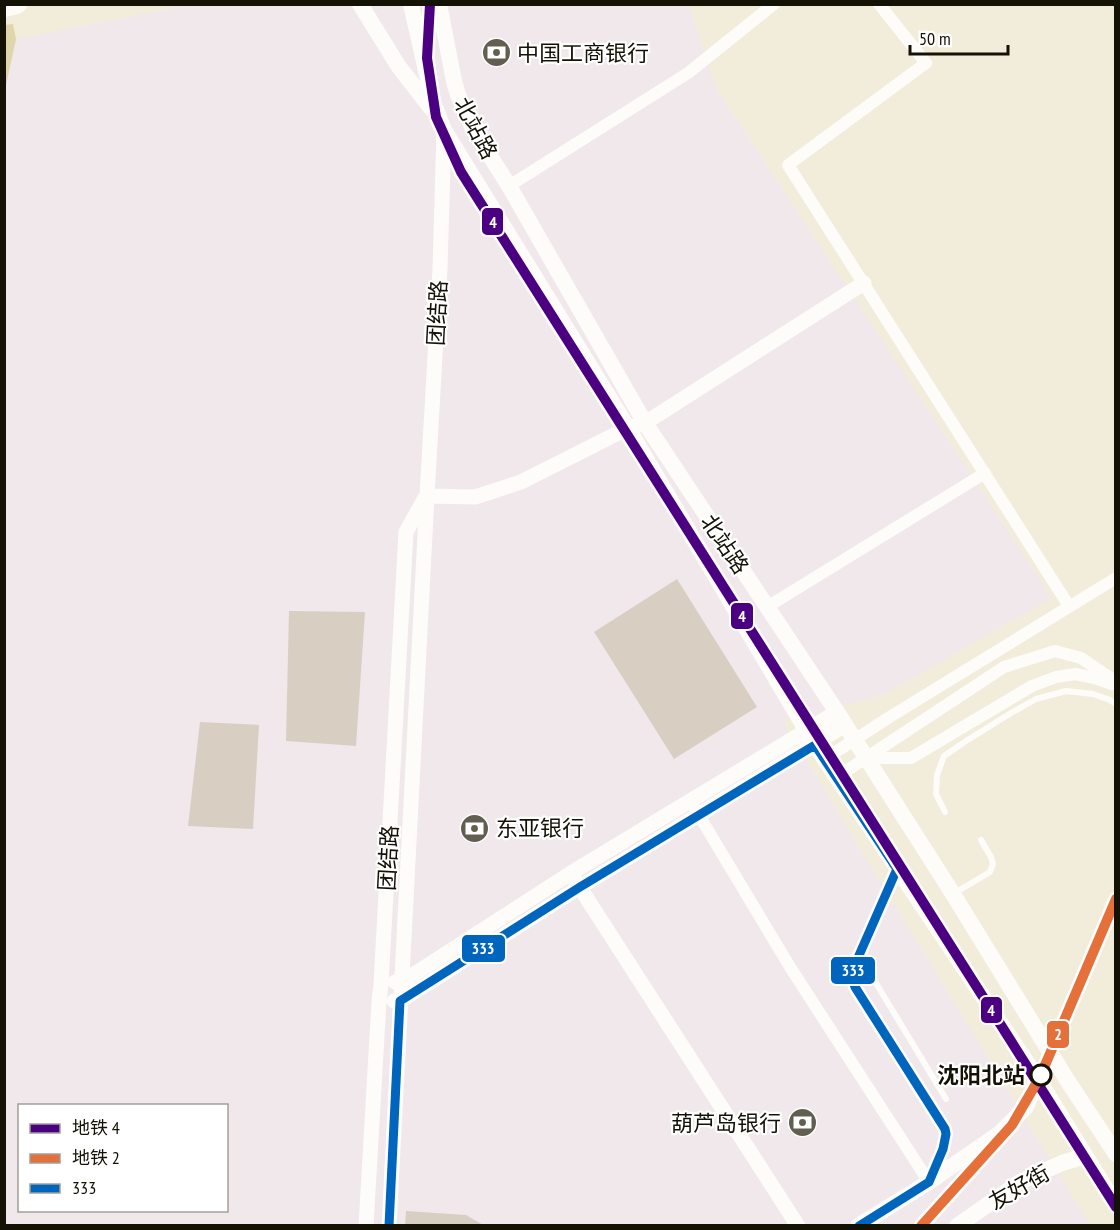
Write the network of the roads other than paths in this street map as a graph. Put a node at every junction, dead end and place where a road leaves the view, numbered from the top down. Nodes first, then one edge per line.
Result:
1 (17, 4) edge
2 (360, 4) edge
3 (411, 4) edge
4 (439, 4) edge
5 (774, 4) edge
6 (879, 4) edge
7 (4, 7) edge
8 (441, 124) junction
9 (509, 186) junction
10 (864, 283) junction
11 (645, 423) junction
12 (628, 428) junction
13 (985, 473) junction
14 (427, 495) junction
15 (1116, 578) edge
16 (1069, 606) junction
17 (767, 607) junction
18 (1116, 685) edge
19 (1116, 704) edge
20 (846, 726) junction
21 (811, 738) junction
22 (866, 758) junction
23 (825, 759) junction
24 (837, 777) junction
25 (690, 801) junction
26 (945, 812) dead end
27 (699, 815) junction
28 (981, 840) dead end
29 (897, 869) junction
30 (571, 873) junction
31 (580, 887) junction
32 (953, 894) junction
33 (859, 955) junction
34 (402, 982) junction
35 (381, 984) junction
36 (379, 1001) junction
37 (400, 1001) junction
38 (1038, 1079) junction
39 (946, 1099) dead end
40 (1116, 1154) edge
41 (1085, 1156) junction
42 (929, 1182) junction
43 (1116, 1205) edge
44 (366, 1226) edge
45 (389, 1226) edge
46 (798, 1226) edge
47 (858, 1226) edge
48 (957, 1226) edge

1 - 7 main road
2 - 8 main road
3 - 8 main road, 北站路
4 - 9 main road, 北站路
5 - 9 street
6 - 10 street
8 - 12 main road, 北站路
8 - 14 street, 团结路
9 - 11 main road, 北站路
10 - 11 street
10 - 13 street
11 - 12 street
11 - 17 main road, 北站路
12 - 14 street
12 - 21 main road, 北站路
13 - 16 street
13 - 17 street
14 - 34 street, 团结路
14 - 35 street, 团结路
15 - 16 street
16 - 20 street
17 - 20 main road, 北站路
18 - 22 street
18 - 22 street
19 - 26 lane
20 - 21 street
20 - 22 main road, 北站路
20 - 23 street
21 - 23 main road, 北站路
21 - 25 street
21 - 27 street
22 - 24 street
22 - 32 main road, 北站路
23 - 24 main road, 北站路
24 - 29 main road, 北站路
25 - 27 street
25 - 30 street
27 - 31 street
27 - 42 street
28 - 32 lane
29 - 33 lane
29 - 38 main road, 北站路
30 - 31 street
30 - 34 street
31 - 37 street
31 - 46 street
32 - 40 main road, 北站路
33 - 39 lane
33 - 42 lane
34 - 35 street
34 - 37 street, 团结路
35 - 36 street, 团结路
36 - 37 street
36 - 44 street, 团结路
37 - 45 street, 团结路
38 - 41 main road, 北站路
38 - 42 main road
41 - 43 main road, 北站路
41 - 48 main road, 友好街
42 - 47 main road

